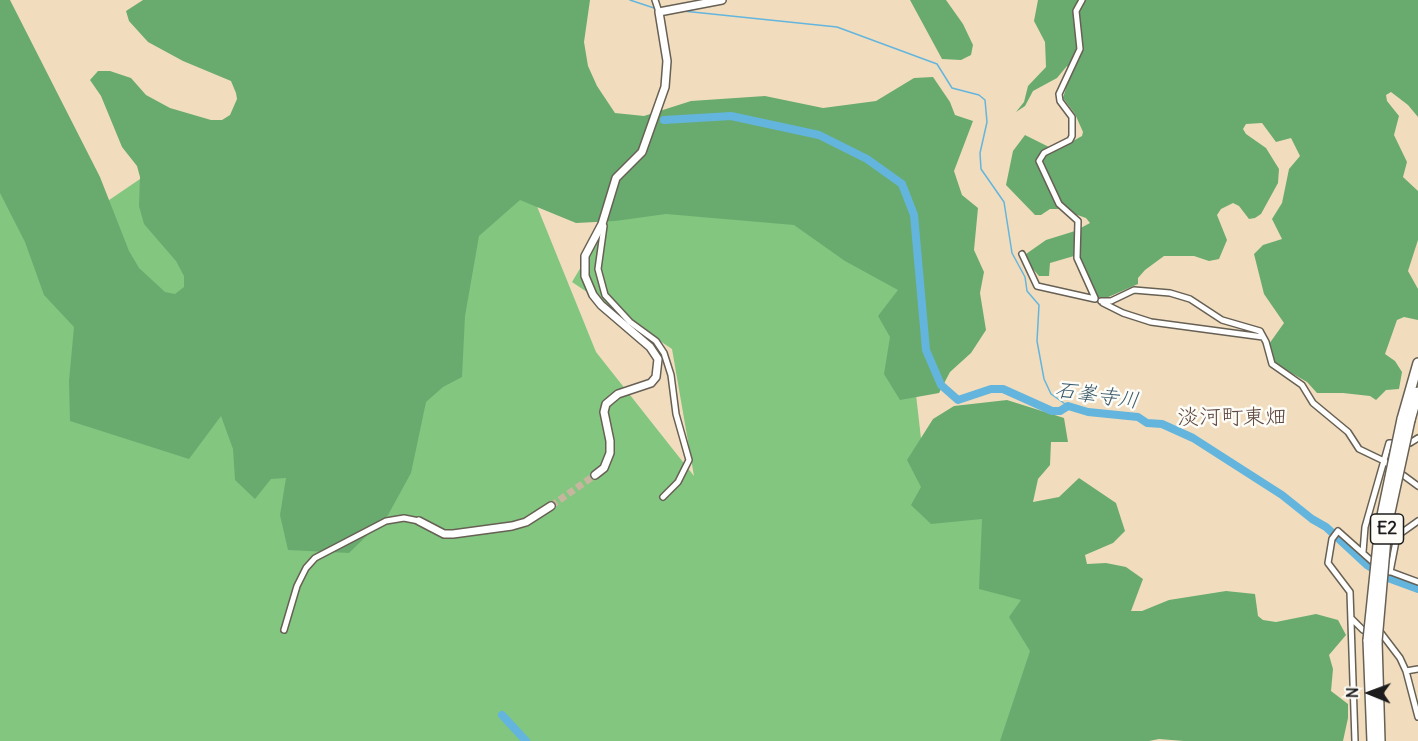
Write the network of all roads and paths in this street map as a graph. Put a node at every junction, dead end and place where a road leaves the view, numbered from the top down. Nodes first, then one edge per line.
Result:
1 (655, 0) edge
2 (722, 0) edge
3 (1082, 0) edge
4 (659, 12) junction
5 (602, 224) junction
6 (1022, 254) dead end
7 (1095, 298) junction
8 (1101, 301) junction
9 (1264, 337) junction
10 (1418, 363) edge
11 (1418, 392) edge
12 (1406, 420) junction
13 (1418, 438) edge
14 (1384, 461) junction
15 (595, 475) tunnel mouth
16 (1418, 486) edge
17 (663, 497) dead end
18 (551, 506) tunnel mouth
19 (419, 521) joint
20 (1418, 521) edge
21 (1363, 552) junction
22 (1390, 572) junction
23 (1418, 582) edge
24 (1350, 618) junction
25 (285, 630) dead end
26 (1372, 640) junction
27 (1418, 669) edge
28 (1406, 670) junction
29 (1418, 717) edge
30 (1355, 741) edge
31 (1372, 741) edge
32 (1380, 741) edge

1 - 4 street
2 - 4 street
3 - 7 street
4 - 5 street
5 - 15 street
5 - 17 street
6 - 7 street
7 - 8 street
8 - 9 street
8 - 9 street
9 - 14 street
10 - 12 highway, E2
11 - 12 highway, E2
12 - 26 highway, E2, bridge
13 - 14 street
14 - 16 street
14 - 21 street
18 - 19 street
19 - 25 street
20 - 22 street
21 - 22 street
21 - 24 street
22 - 23 street
24 - 28 street
24 - 30 street
26 - 31 highway, E2
26 - 32 highway, E2
27 - 28 street
28 - 29 street

